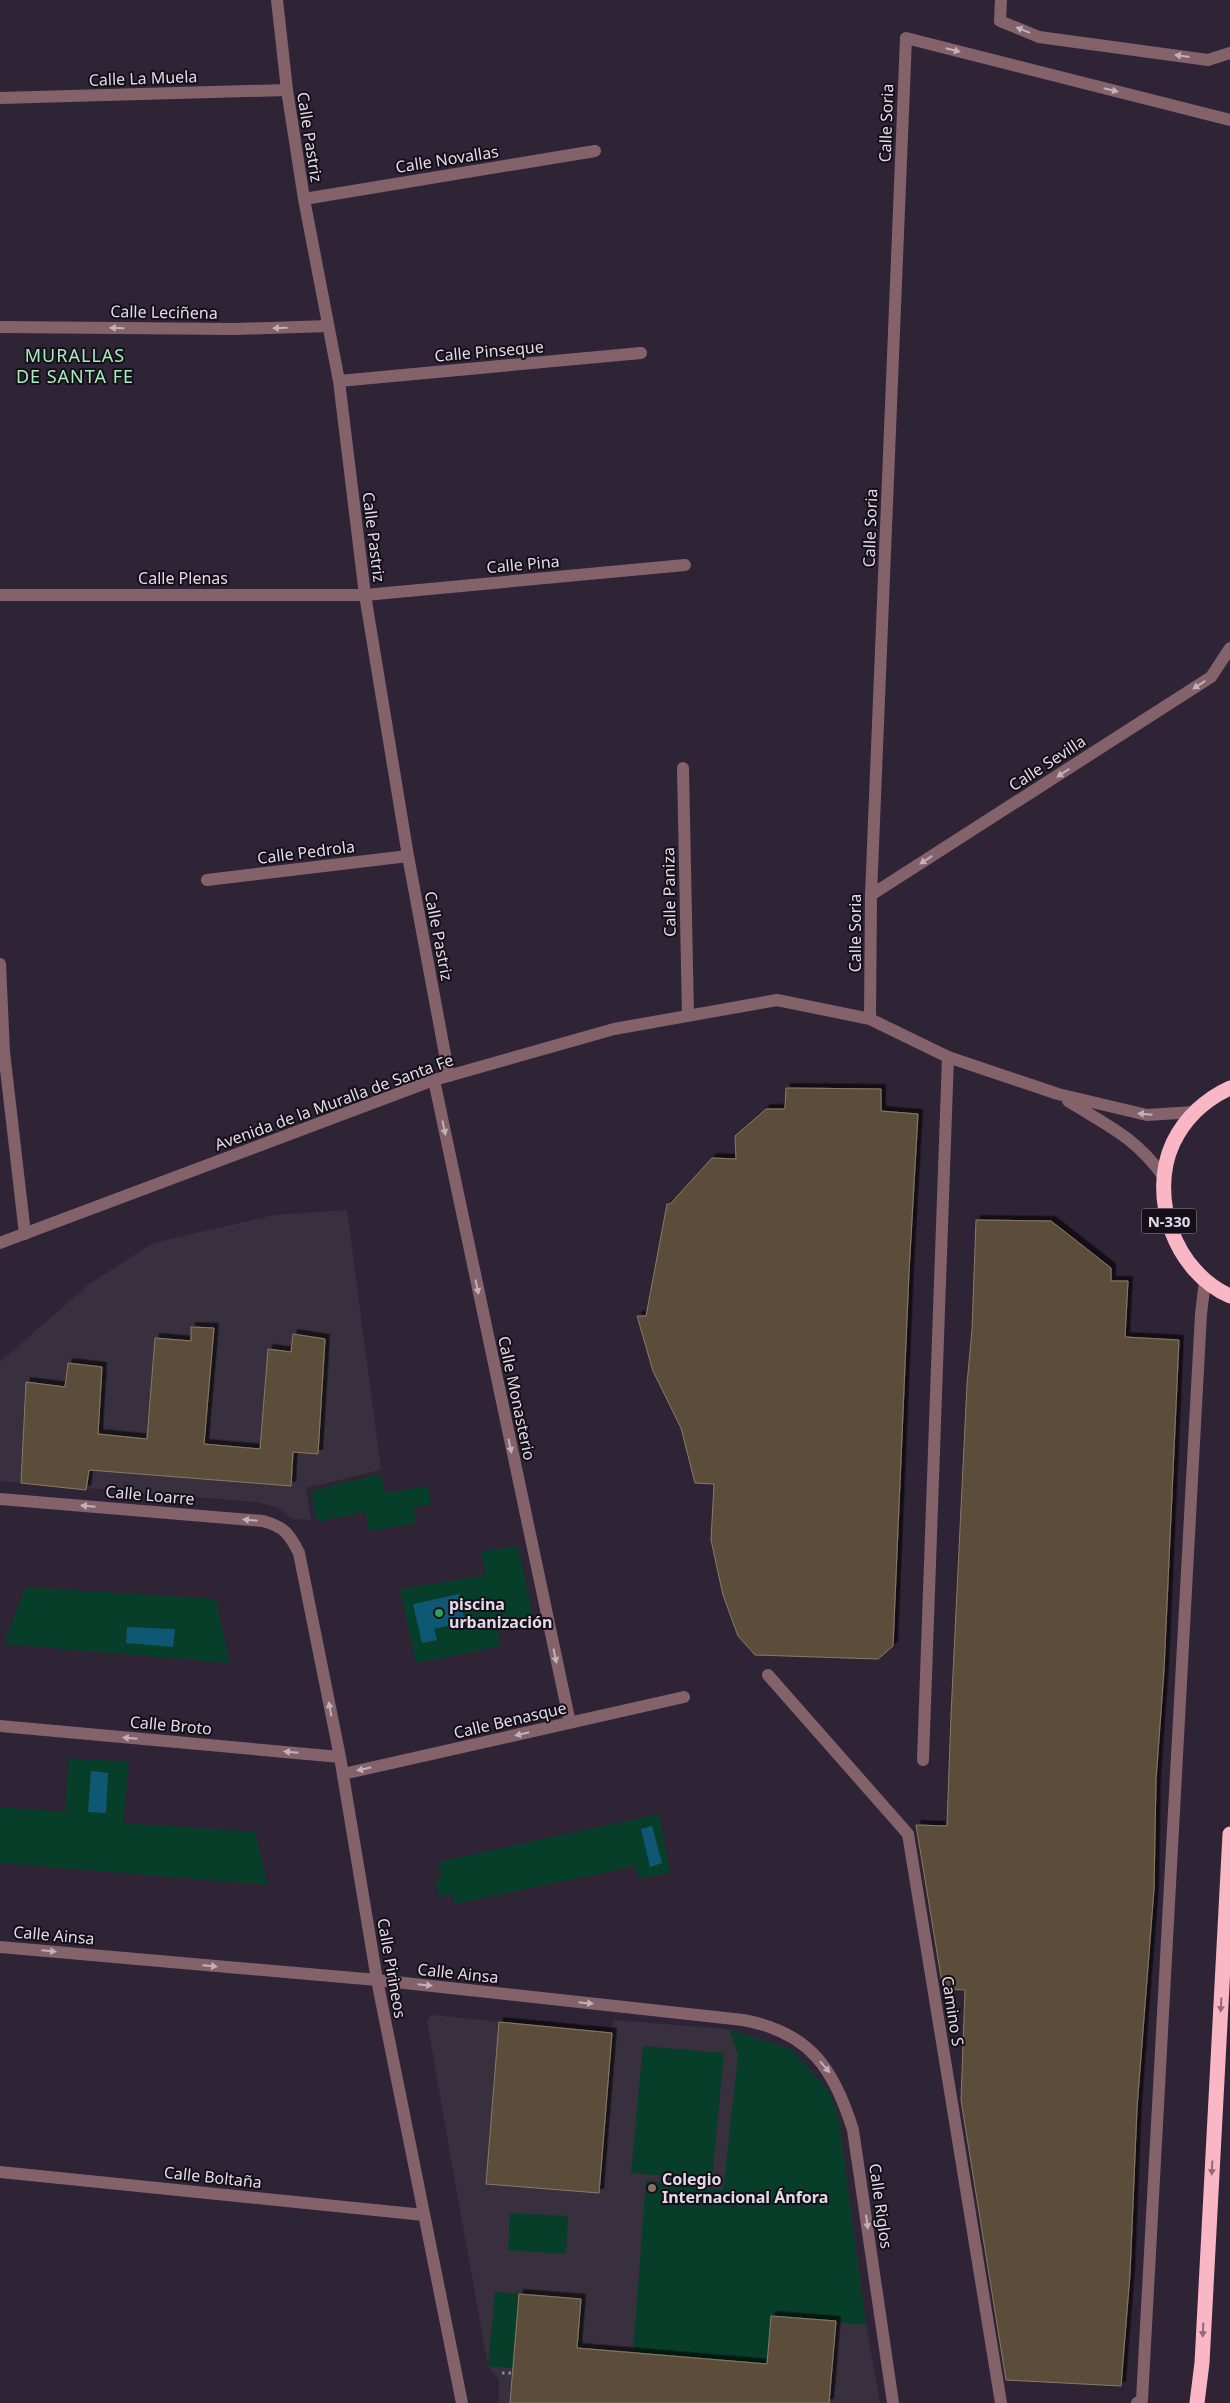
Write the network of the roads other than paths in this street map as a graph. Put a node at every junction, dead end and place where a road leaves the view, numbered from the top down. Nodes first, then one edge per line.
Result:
1 (277, 0) edge
2 (1001, 0) edge
3 (1230, 53) edge
4 (287, 90) junction
5 (0, 98) edge
6 (1230, 120) edge
7 (595, 151) dead end
8 (304, 199) junction
9 (328, 326) junction
10 (0, 327) edge
11 (641, 353) dead end
12 (339, 381) junction
13 (685, 565) dead end
14 (365, 594) junction
15 (0, 595) edge
16 (1230, 648) edge
17 (683, 768) dead end
18 (408, 856) junction
19 (207, 880) dead end
20 (871, 895) junction
21 (0, 964) edge
22 (688, 1016) junction
23 (870, 1019) junction
24 (948, 1057) junction
25 (449, 1076) junction
26 (434, 1080) junction
27 (1230, 1088) edge
28 (1058, 1094) junction
29 (1194, 1112) junction
30 (1164, 1177) junction
31 (25, 1234) junction
32 (0, 1243) edge
33 (1206, 1281) junction
34 (1230, 1296) edge
35 (0, 1499) edge
36 (292, 1538) joint
37 (768, 1675) dead end
38 (684, 1697) dead end
39 (570, 1722) junction
40 (0, 1726) edge
41 (340, 1756) junction
42 (923, 1760) dead end
43 (343, 1774) junction
44 (1230, 1834) edge
45 (0, 1947) edge
46 (377, 1980) junction
47 (789, 2035) joint
48 (0, 2172) edge
49 (424, 2215) junction
50 (462, 2403) edge
51 (893, 2403) edge
52 (1001, 2403) edge
53 (1137, 2403) edge
54 (1197, 2403) edge

1 - 4 street, Calle Pastriz
3 -> 2 street
4 - 5 street, Calle La Muela
4 - 8 street, Calle Pastriz
20 -> 6 street, Calle Soria
7 - 8 street, Calle Novallas
8 - 9 street, Calle Pastriz
9 -> 10 street, Calle Leciñena
9 - 12 street, Calle Pastriz
11 - 12 street, Calle Pinseque
12 - 14 street, Calle Pastriz
13 - 14 street, Calle Pina
14 - 15 street, Calle Plenas
14 - 18 street, Calle Pastriz
16 -> 20 street, Calle Sevilla
17 - 22 street, Calle Paniza
18 - 19 street, Calle Pedrola
18 - 25 street, Calle Pastriz
20 - 23 street, Calle Soria
21 - 31 street
22 - 23 street, Avenida de la Muralla de Santa Fe
22 - 25 street, Avenida de la Muralla de Santa Fe
23 - 24 street, Avenida de la Muralla de Santa Fe
24 - 28 street, Avenida de la Muralla de Santa Fe
24 - 42 street
25 - 26 street, Avenida de la Muralla de Santa Fe
26 - 31 street, Avenida de la Muralla de Santa Fe
26 -> 39 street, Calle Monasterio
27 - 29 highway, N-330
29 -> 28 street, Avenida de la Muralla de Santa Fe
28 - 30 street, Avenida de la Muralla de Santa Fe
29 - 30 highway, N-330
30 - 33 highway, N-330
31 - 32 street, Avenida de la Muralla de Santa Fe
33 - 34 highway, N-330
33 - 53 street
36 -> 35 street, Calle Loarre
41 -> 36 street, Calle Pirineos
37 - 52 street, Camino S
38 - 39 street, Calle Benasque
39 -> 43 street, Calle Benasque
41 -> 40 street, Calle Broto
41 - 43 street, Calle Pirineos
43 - 46 street, Calle Pirineos
44 -> 54 highway
45 -> 46 street, Calle Ainsa
46 -> 47 street, Calle Ainsa
46 - 49 street, Calle Pirineos
47 -> 51 street, Calle Riglos
48 - 49 street, Calle Boltaña
49 - 50 street, Calle Pirineos

